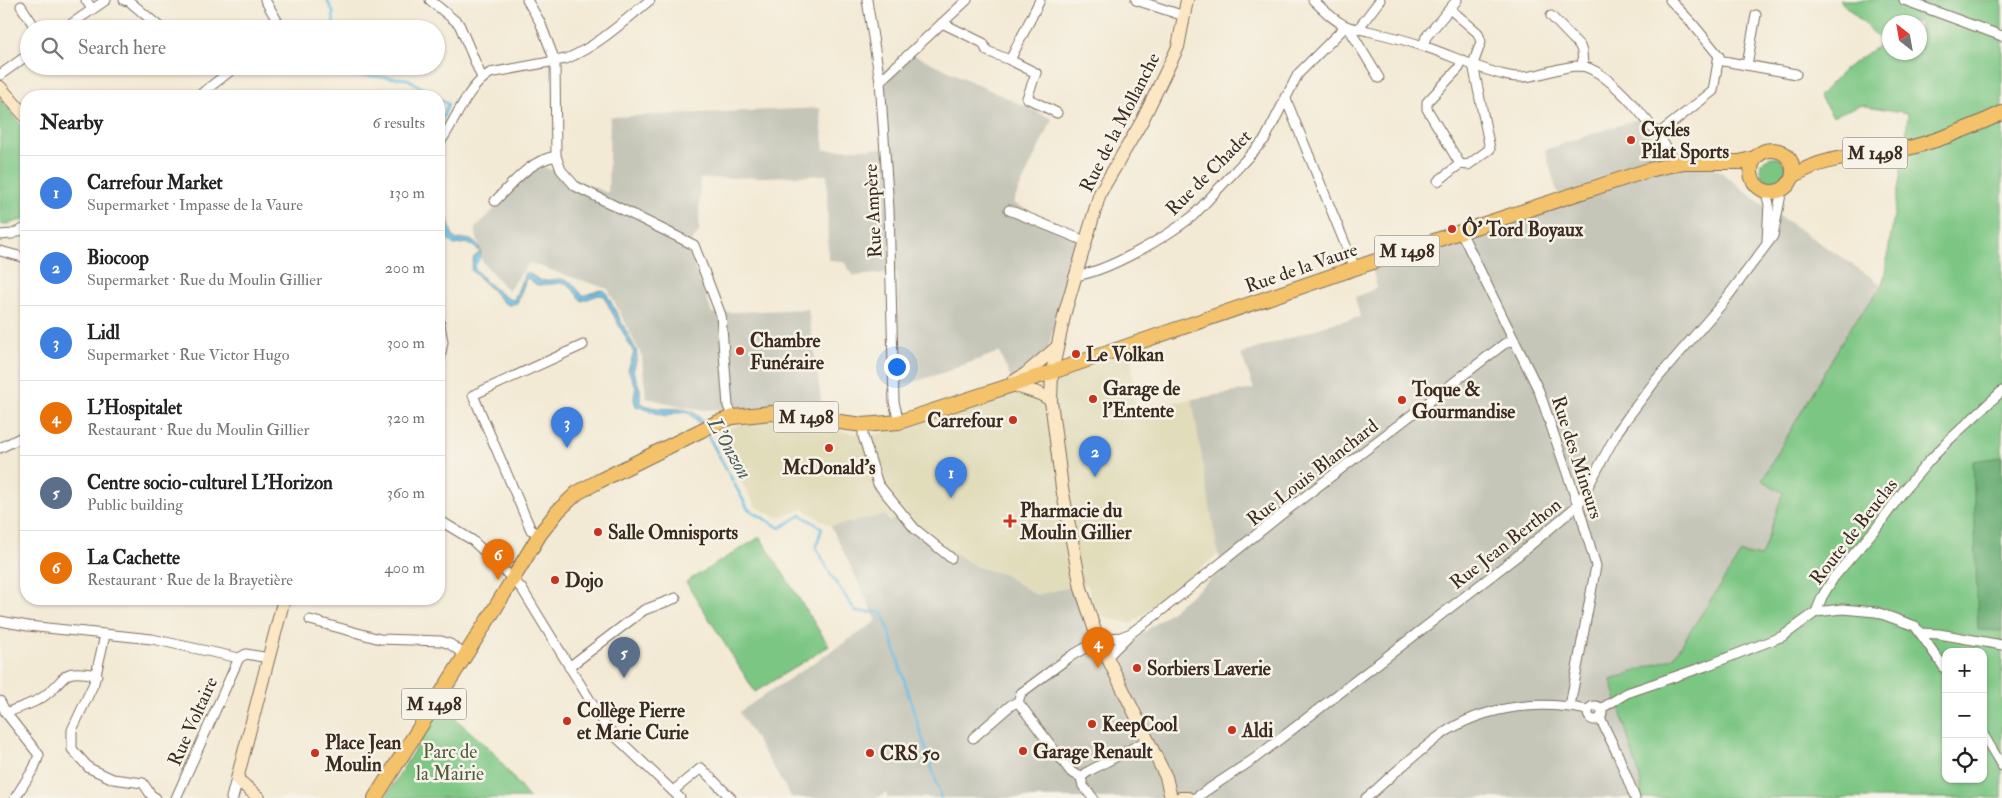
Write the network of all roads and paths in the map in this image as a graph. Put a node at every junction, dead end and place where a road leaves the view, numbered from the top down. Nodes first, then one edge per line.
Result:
1 (86, 0) edge
2 (106, 0) edge
3 (124, 0) edge
4 (265, 0) edge
5 (430, 0) edge
6 (527, 0) edge
7 (650, 0) edge
8 (867, 0) edge
9 (967, 0) edge
10 (1040, 0) edge
11 (1136, 0) edge
12 (1187, 0) edge
13 (1313, 0) edge
14 (1380, 0) edge
15 (1457, 0) edge
16 (1670, 0) edge
17 (1904, 0) edge
18 (20, 6) dead end
19 (92, 9) junction
20 (1450, 9) junction
21 (1184, 16) junction
22 (1551, 16) dead end
23 (1756, 16) dead end
24 (30, 20) edge
25 (77, 20) edge
26 (151, 20) edge
27 (277, 20) edge
28 (942, 23) junction
29 (1348, 27) junction
30 (1358, 29) junction
31 (2002, 36) edge
32 (1423, 46) junction
33 (1010, 60) junction
34 (1462, 60) junction
35 (1718, 60) junction
36 (20, 61) edge
37 (555, 61) junction
38 (1474, 64) junction
39 (1747, 65) junction
40 (1582, 66) junction
41 (1796, 74) dead end
42 (0, 75) edge
43 (225, 75) edge
44 (482, 78) junction
45 (1379, 78) dead end
46 (880, 81) junction
47 (0, 87) edge
48 (206, 90) edge
49 (1286, 97) junction
50 (20, 111) edge
51 (2002, 113) edge
52 (1057, 114) dead end
53 (445, 134) edge
54 (1658, 134) junction
55 (556, 156) junction
56 (1755, 158) junction
57 (1790, 158) junction
58 (1827, 161) junction
59 (1721, 162) junction
60 (1460, 164) junction
61 (1675, 164) junction
62 (1752, 176) junction
63 (1793, 176) junction
64 (1438, 181) dead end
65 (1782, 189) junction
66 (1765, 190) junction
67 (495, 201) dead end
68 (1009, 210) dead end
69 (20, 231) edge
70 (1463, 231) junction
71 (0, 235) edge
72 (1085, 241) junction
73 (1767, 244) junction
74 (0, 252) edge
75 (20, 257) edge
76 (1355, 268) junction
77 (1074, 276) junction
78 (1514, 340) junction
79 (583, 345) dead end
80 (1057, 347) junction
81 (1072, 365) junction
82 (1052, 372) junction
83 (1010, 386) junction
84 (2002, 391) edge
85 (1052, 399) junction
86 (732, 417) junction
87 (899, 422) junction
88 (863, 425) junction
89 (20, 438) edge
90 (0, 448) edge
91 (1578, 505) junction
92 (445, 524) edge
93 (540, 534) junction
94 (951, 558) dead end
95 (513, 579) junction
96 (676, 598) dead end
97 (282, 605) edge
98 (1816, 612) junction
99 (310, 620) dead end
100 (0, 621) edge
101 (1131, 633) junction
102 (1920, 633) junction
103 (105, 635) junction
104 (1099, 639) junction
105 (2002, 645) edge
106 (465, 655) junction
107 (1107, 657) junction
108 (239, 658) junction
109 (269, 658) junction
110 (1942, 664) edge
111 (569, 667) junction
112 (97, 675) junction
113 (0, 702) edge
114 (1018, 702) junction
115 (1570, 706) junction
116 (1602, 708) junction
117 (1587, 710) junction
118 (6, 713) junction
119 (1600, 718) junction
120 (973, 738) dead end
121 (1985, 738) edge
122 (1148, 740) junction
123 (2002, 766) edge
124 (1081, 777) junction
125 (1166, 777) junction
126 (237, 779) junction
127 (1219, 784) junction
128 (676, 795) edge
129 (15, 798) edge
130 (156, 798) edge
131 (176, 798) edge
132 (232, 798) edge
133 (259, 798) edge
134 (375, 798) edge
135 (731, 798) edge
136 (1093, 798) edge
137 (1171, 798) edge
138 (1181, 798) edge
139 (1188, 798) edge
140 (1194, 798) edge
141 (1208, 798) edge
142 (1366, 798) edge
143 (1635, 798) edge

1 - 19 street
2 - 19 street
3 - 26 street
4 - 27 street
5 - 44 street
6 - 37 street
7 - 37 street
8 - 46 street, Rue Ampère
9 - 28 street
10 - 33 street
11 - 21 street
12 - 21 main road, Rue de la Mollanche
13 - 29 street
14 - 30 street
15 - 20 street
16 - 35 street
17 - 31 street
18 - 24 street
19 - 25 street
20 - 32 street
20 - 38 street
21 - 72 main road, Rue de la Mollanche
22 - 40 street
23 - 39 street
28 - 33 street
28 - 46 street
29 - 30 street
29 - 45 street
29 - 49 street, Rue de Chadet
30 - 32 street
32 - 34 street
33 - 52 street
34 - 38 street
34 - 60 street
35 - 39 street
35 - 54 street
36 - 42 street
37 - 44 street
37 - 55 street
38 - 40 street
38 - 60 street
39 - 41 street
40 - 54 street
43 - 48 street
44 - 53 street
46 - 87 street, Rue Ampère
47 - 50 main road
49 - 76 street
49 - 77 street, Rue de Chadet
51 - 58 main road, M 1498
54 - 61 street
55 - 67 street
55 - 86 street
56 - 57 main road, M 1498
56 - 59 main road, M 1498
56 - 62 main road
57 - 58 main road, M 1498
57 - 63 main road
58 - 63 main road, M 1498
59 - 61 main road, Rue de la Vaure / M 1498
59 - 62 main road, M 1498
60 - 64 street
61 - 70 main road, Rue de la Vaure / M 1498
62 - 66 main road, M 1498
63 - 65 main road, M 1498
65 - 66 main road
65 - 73 street, Rue Jean Berthon
66 - 73 street
68 - 72 street
69 - 71 street
70 - 76 main road, Rue de la Vaure / M 1498
70 - 78 street, Rue des Mineurs
72 - 77 main road, Rue de la Mollanche
73 - 91 street, Rue Jean Berthon
74 - 75 street
76 - 81 main road, Rue de la Vaure / M 1498
77 - 80 main road, Rue de la Mollanche
78 - 91 street, Rue des Mineurs
78 - 101 street, Rue Louis Blanchard
79 - 93 street
80 - 82 main road, Rue de la Mollanche
80 - 83 main road
81 - 82 main road, M 1498
81 - 85 main road
82 - 83 main road, M 1498
82 - 85 main road, Rue de la Mollanche
83 - 85 main road
83 - 87 main road, M 1498
84 - 98 street, Route de Beuclas
85 - 104 main road, Rue de la Mollanche
86 - 88 main road, M 1498
86 - 93 main road, M 1498
87 - 88 main road, M 1498
88 - 94 street
89 - 90 street
91 - 115 street, Rue des Mineurs
91 - 127 street, Rue Jean Berthon
92 - 95 street
93 - 95 main road, M 1498
95 - 106 main road, M 1498
95 - 111 street
96 - 111 street
97 - 109 main road
98 - 102 street
98 - 116 street, Route de Beuclas
99 - 106 street
100 - 103 street
101 - 104 street, Rue Louis Blanchard
101 - 107 street, Rue Louis Blanchard
102 - 105 street
102 - 110 street
103 - 108 street
103 - 112 street
104 - 107 main road, Rue de la Mollanche
104 - 114 street
106 - 134 main road, M 1498
107 - 122 main road, Rue de la Mollanche
108 - 109 street
108 - 131 street, Rue Voltaire
109 - 126 main road
111 - 128 street
112 - 118 street
112 - 130 street
113 - 118 street
114 - 120 street
114 - 124 street
115 - 117 street
115 - 142 street
116 - 117 street
116 - 119 street
117 - 119 street
118 - 129 street
119 - 143 street
121 - 123 street
122 - 124 street
122 - 125 main road, Rue de la Mollanche
124 - 136 street
125 - 137 main road
125 - 138 main road
126 - 132 street
126 - 133 main road
127 - 140 street
127 - 141 street
128 - 135 street
138 - 139 main road

